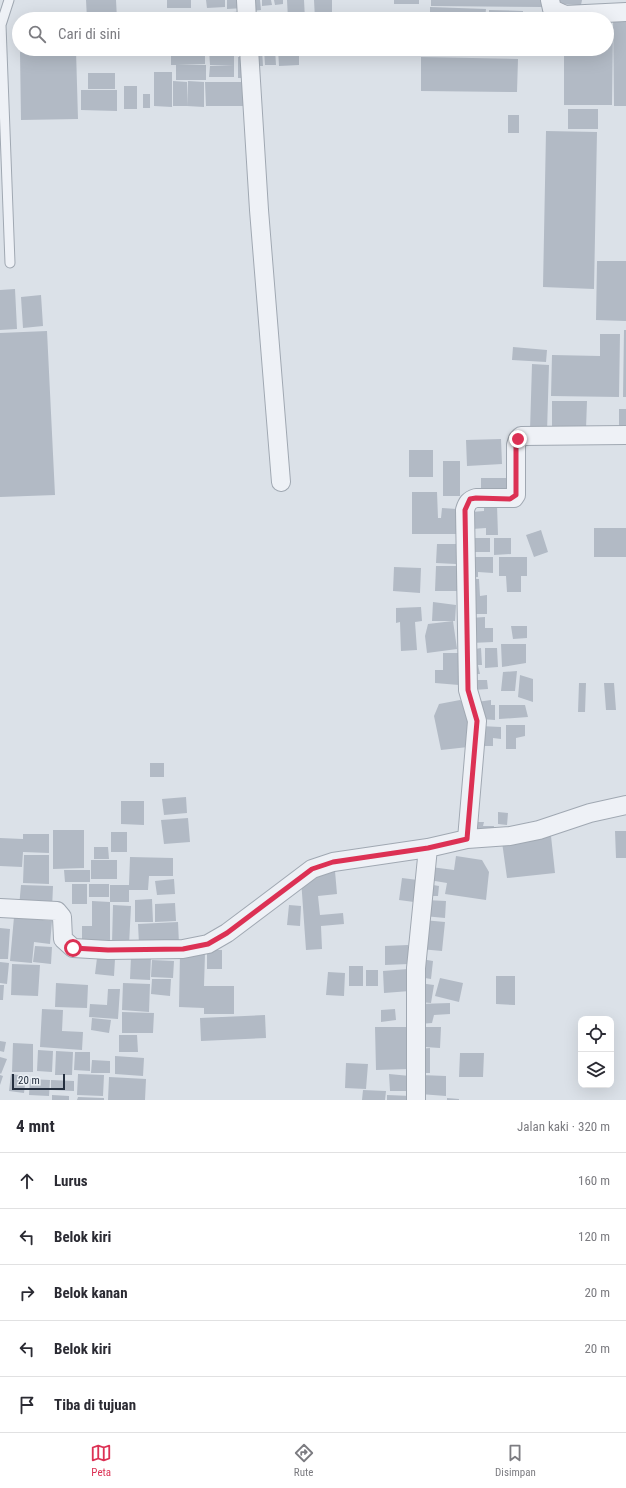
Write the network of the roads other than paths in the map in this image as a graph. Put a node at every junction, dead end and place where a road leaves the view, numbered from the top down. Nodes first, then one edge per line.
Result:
1 (9, 0) edge
2 (246, 0) edge
3 (550, 0) edge
4 (247, 12) edge
5 (558, 12) edge
6 (626, 12) edge
7 (614, 13) edge
8 (249, 56) edge
9 (10, 263) dead end
10 (626, 434) edge
11 (281, 482) dead end
12 (626, 805) edge
13 (467, 839) junction
14 (428, 848) junction
15 (0, 908) edge
16 (416, 1100) edge

1 - 9 lane
2 - 4 street
3 - 5 street
6 - 7 street
8 - 11 street
10 - 13 street
12 - 13 street
13 - 14 street
14 - 15 street
14 - 16 street

